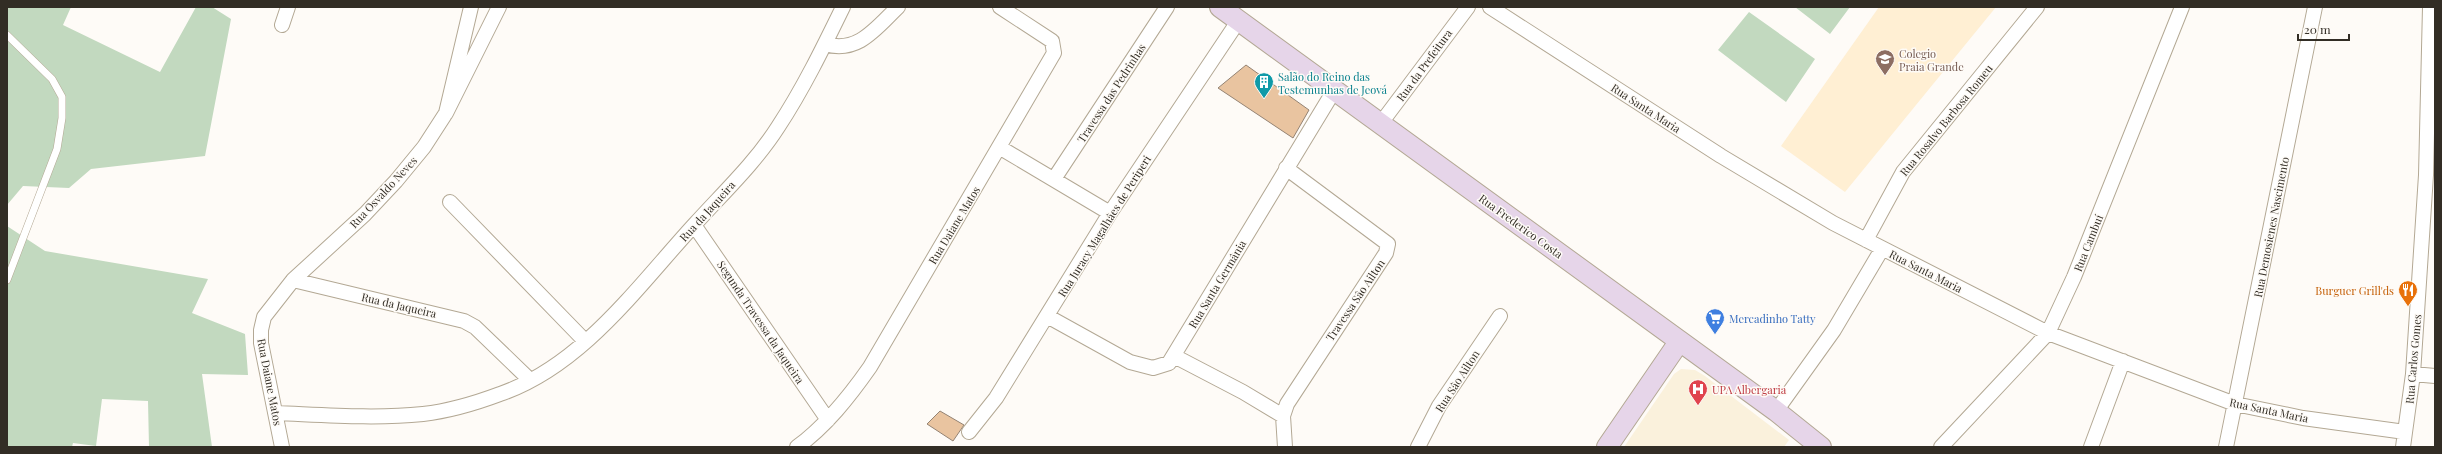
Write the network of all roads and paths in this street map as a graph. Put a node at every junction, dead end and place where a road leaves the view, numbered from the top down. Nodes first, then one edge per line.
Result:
1 (288, 7) edge
2 (471, 7) edge
3 (499, 7) edge
4 (843, 7) edge
5 (898, 7) edge
6 (1000, 7) edge
7 (1167, 7) edge
8 (1220, 7) edge
9 (1468, 7) edge
10 (1490, 7) edge
11 (2037, 7) edge
12 (2182, 7) edge
13 (2315, 7) edge
14 (2430, 7) edge
15 (1239, 20) junction
16 (282, 25) dead end
17 (7, 35) edge
18 (825, 44) junction
19 (1335, 89) junction
20 (446, 113) junction
21 (1382, 123) junction
22 (999, 147) junction
23 (1286, 168) junction
24 (2430, 175) edge
25 (1054, 179) junction
26 (450, 202) dead end
27 (1110, 213) junction
28 (694, 225) junction
29 (1866, 240) junction
30 (1882, 249) junction
31 (7, 280) edge
32 (293, 280) junction
33 (1047, 316) junction
34 (1500, 316) dead end
35 (2048, 333) junction
36 (585, 342) junction
37 (1679, 342) junction
38 (1174, 356) junction
39 (2123, 362) junction
40 (2413, 374) junction
41 (2435, 376) edge
42 (530, 380) junction
43 (2235, 404) junction
44 (1776, 411) junction
45 (276, 413) junction
46 (1283, 416) junction
47 (828, 420) junction
48 (969, 432) dead end
49 (2405, 432) junction
50 (282, 447) edge
51 (797, 447) edge
52 (1285, 447) edge
53 (1418, 447) edge
54 (1606, 447) edge
55 (1821, 447) edge
56 (1941, 447) edge
57 (2091, 447) edge
58 (2226, 447) edge
59 (2403, 447) edge

1 - 16 street
2 - 20 street, Rua Osvaldo Neves
3 - 20 street, Rua Osvaldo Neves
4 - 18 street, Rua da Jaqueira
5 - 18 street
6 - 22 street, Rua Daiane Matos
7 - 25 street, Travessa das Pedrinhas
8 - 15 main road, Rua Frederico Costa
9 - 21 street, Rua da Prefeitura
10 - 29 street, Rua Santa Maria
11 - 29 street, Rua Rosalvo Barbosa Romeu
12 - 35 street, Rua Cambuí
13 - 43 street, Rua Demosienes Nascimento
14 - 24 street, Rua Carlos Gomes
15 - 19 main road, Rua Frederico Costa
15 - 27 street, Rua Juracy Magalhâes de Periperi
17 - 31 lane
18 - 28 street, Rua da Jaqueira
19 - 21 main road, Rua Frederico Costa
19 - 23 street, Rua Santa Germânia
20 - 32 street, Rua Osvaldo Neves
21 - 37 main road, Rua Frederico Costa
22 - 25 street
22 - 47 street, Rua Daiane Matos
23 - 38 street, Rua Santa Germânia
23 - 46 street, Travessa Sâo Ailton
24 - 40 street, Rua Carlos Gomes
25 - 27 street
26 - 36 street
27 - 33 street, Rua Juracy Magalhâes de Periperi
28 - 36 street, Rua da Jaqueira
28 - 47 street, Segunda Travessa da Jaqueira
29 - 30 street, Rua Santa Maria
30 - 35 street, Rua Santa Maria
30 - 44 street
32 - 42 street, Rua da Jaqueira
32 - 45 street, Rua Daiane Matos
33 - 38 street, Rua Santa Germânia
33 - 48 street, Rua Juracy Magalhâes de Periperi
34 - 53 street, Rua Sâo Ailton
35 - 39 street, Rua Santa Maria
35 - 56 street, Rua Cambuí
36 - 42 street, Rua da Jaqueira
37 - 44 main road, Rua Frederico Costa
37 - 54 main road
38 - 46 street
39 - 43 street, Rua Santa Maria
39 - 57 street
40 - 41 street
40 - 49 street, Rua Carlos Gomes
42 - 45 street, Rua da Jaqueira
43 - 49 street, Rua Santa Maria
43 - 58 street, Rua Demosienes Nascimento
44 - 55 main road, Rua Frederico Costa
45 - 50 street, Rua Daiane Matos
46 - 52 street, Travessa Sâo Ailton
47 - 51 street, Rua Daiane Matos
49 - 59 street, Rua Carlos Gomes

